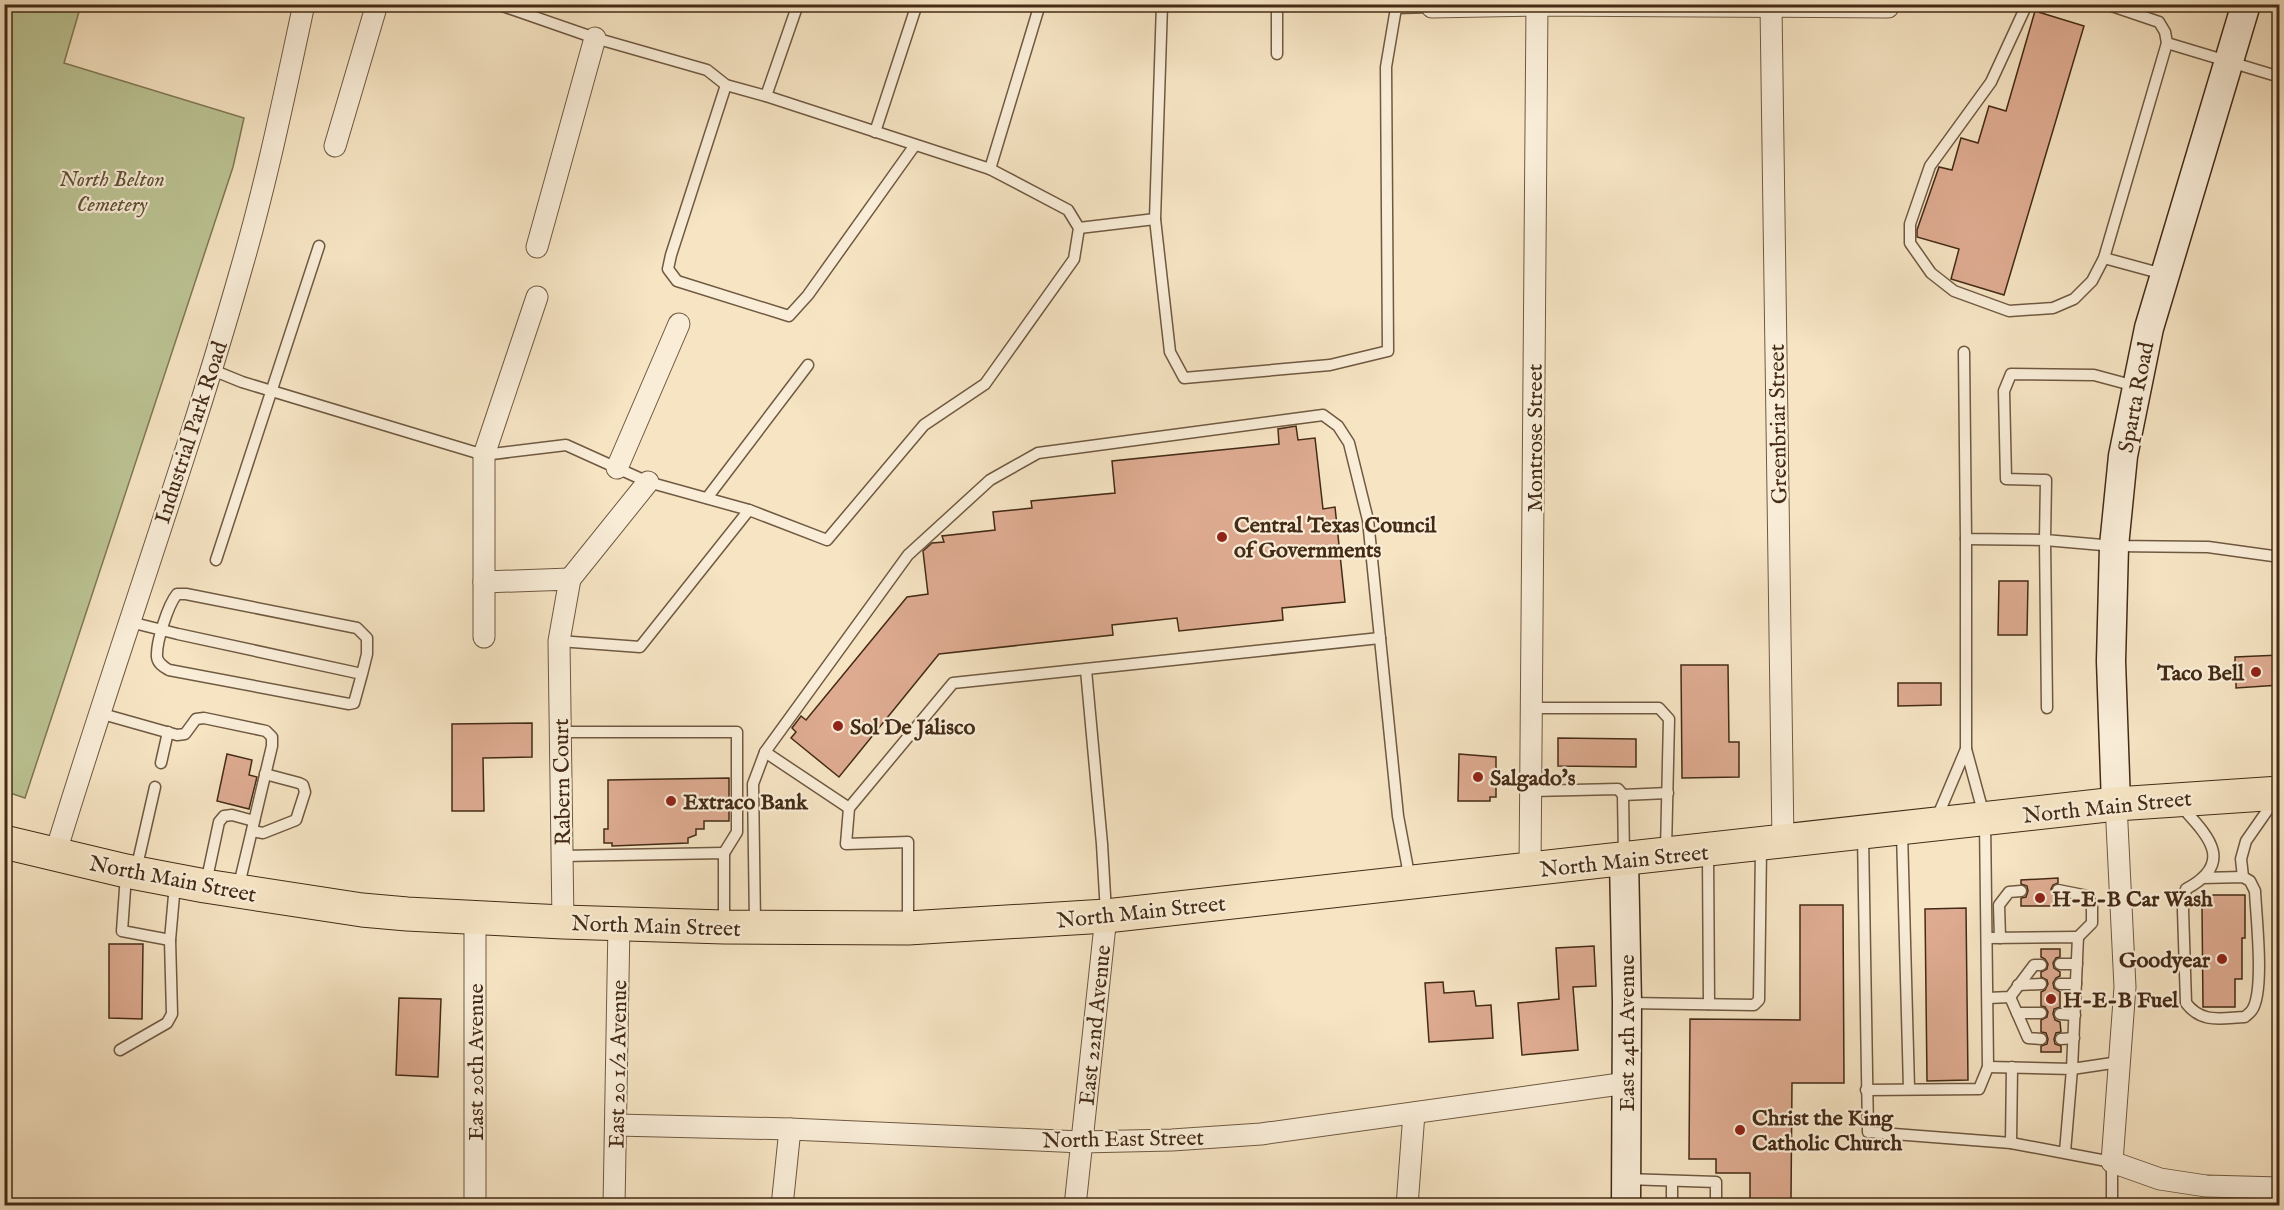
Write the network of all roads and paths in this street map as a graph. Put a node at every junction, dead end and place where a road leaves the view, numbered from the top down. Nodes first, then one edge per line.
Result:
1 (304, 4) edge
2 (377, 4) edge
3 (497, 4) edge
4 (798, 4) edge
5 (917, 4) edge
6 (1040, 4) edge
7 (1162, 4) edge
8 (1277, 4) edge
9 (2027, 4) edge
10 (2106, 4) edge
11 (2246, 4) edge
12 (1537, 5) edge
13 (1394, 6) edge
14 (1432, 7) joint
15 (1771, 7) junction
16 (1888, 7) dead end
17 (595, 38) junction
18 (2167, 43) junction
19 (1277, 54) dead end
20 (2230, 62) junction
21 (2280, 77) edge
22 (726, 85) junction
23 (766, 96) junction
24 (875, 132) junction
25 (915, 145) junction
26 (335, 146) dead end
27 (990, 169) junction
28 (1155, 219) junction
29 (1079, 228) junction
30 (319, 246) dead end
31 (537, 247) dead end
32 (2104, 258) junction
33 (2167, 275) junction
34 (537, 297) dead end
35 (679, 324) dead end
36 (1964, 352) dead end
37 (808, 366) dead end
38 (210, 369) junction
39 (2137, 386) junction
40 (271, 391) junction
41 (484, 455) junction
42 (617, 468) junction
43 (648, 482) junction
44 (707, 498) junction
45 (749, 510) junction
46 (1966, 539) junction
47 (2045, 540) junction
48 (2114, 546) junction
49 (2280, 557) edge
50 (216, 560) dead end
51 (570, 579) junction
52 (484, 582) junction
53 (130, 622) junction
54 (162, 630) junction
55 (484, 637) dead end
56 (1380, 638) junction
57 (559, 641) junction
58 (1086, 670) junction
59 (362, 674) junction
60 (1532, 708) junction
61 (2047, 708) dead end
62 (99, 713) junction
63 (168, 732) junction
64 (561, 732) junction
65 (1966, 749) junction
66 (765, 752) junction
67 (160, 763) dead end
68 (265, 774) junction
69 (155, 787) dead end
70 (1531, 791) junction
71 (1668, 793) junction
72 (2279, 793) edge
73 (1623, 795) junction
74 (2173, 798) junction
75 (2115, 804) junction
76 (849, 808) junction
77 (1985, 819) junction
78 (1934, 825) junction
79 (253, 826) junction
80 (1901, 828) junction
81 (1863, 833) junction
82 (4, 842) edge
83 (1772, 843) junction
84 (1708, 850) junction
85 (724, 853) junction
86 (55, 855) junction
87 (1666, 855) junction
88 (562, 856) junction
89 (1624, 860) junction
90 (1530, 871) junction
91 (131, 872) junction
92 (2243, 877) junction
93 (2202, 878) junction
94 (1411, 883) junction
95 (190, 884) junction
96 (2058, 890) dead end
97 (2021, 891) dead end
98 (237, 892) junction
99 (1106, 916) junction
100 (475, 918) junction
101 (563, 922) junction
102 (619, 923) junction
103 (740, 928) junction
104 (908, 928) junction
105 (2078, 937) junction
106 (1988, 938) junction
107 (2000, 938) junction
108 (170, 940) junction
109 (2060, 964) dead end
110 (2077, 964) junction
111 (2041, 965) dead end
112 (2041, 984) dead end
113 (2060, 984) dead end
114 (2076, 984) junction
115 (2018, 985) junction
116 (2010, 997) junction
117 (1988, 998) junction
118 (1627, 1003) junction
119 (1709, 1004) junction
120 (2017, 1013) junction
121 (2041, 1013) dead end
122 (2060, 1014) dead end
123 (2074, 1015) junction
124 (2074, 1038) junction
125 (2041, 1039) dead end
126 (2061, 1039) dead end
127 (120, 1050) dead end
128 (2119, 1062) junction
129 (1988, 1067) junction
130 (2012, 1067) junction
131 (2072, 1069) junction
132 (1627, 1083) junction
133 (1909, 1089) junction
134 (1866, 1090) junction
135 (1414, 1113) junction
136 (616, 1125) junction
137 (790, 1129) junction
138 (1081, 1142) junction
139 (2011, 1143) junction
140 (2065, 1152) junction
141 (2112, 1162) junction
142 (1672, 1181) junction
143 (2280, 1188) edge
144 (1626, 1192) edge
145 (475, 1206) edge
146 (614, 1206) edge
147 (782, 1206) edge
148 (1075, 1206) edge
149 (1407, 1206) edge
150 (1672, 1206) edge
151 (1716, 1206) edge
152 (2112, 1206) edge

1 - 38 street, Industrial Park Road
2 - 26 street
3 - 17 lane
4 - 23 lane
5 - 24 lane
6 - 27 lane
7 - 28 lane
8 - 19 lane
9 - 32 lane
10 - 18 lane
11 - 20 street, Sparta Road
12 - 14 street
12 - 15 street
12 - 60 street, Montrose Street
13 - 14 lane
13 - 28 lane
15 - 16 street
15 - 83 street, Greenbriar Street
17 - 22 lane
17 - 31 street
18 - 20 lane
18 - 32 lane
20 - 21 lane
20 - 33 street, Sparta Road
22 - 23 lane
22 - 25 lane
23 - 24 lane
24 - 25 lane
25 - 27 lane
27 - 29 lane
28 - 29 lane
29 - 45 lane
30 - 40 lane
32 - 33 lane
33 - 39 street, Sparta Road
34 - 41 street
35 - 42 street
36 - 46 lane
37 - 44 lane
38 - 40 lane
38 - 53 street, Industrial Park Road
39 - 47 lane
39 - 48 street, Sparta Road
40 - 41 lane
40 - 50 lane
41 - 42 lane
41 - 52 street
42 - 43 lane
43 - 44 lane
43 - 51 street
44 - 45 lane
45 - 57 lane
46 - 47 lane
46 - 65 lane
47 - 48 lane
47 - 61 lane
48 - 49 lane
48 - 75 street, Sparta Road
51 - 52 street
51 - 57 street, Rabern Court
52 - 55 street
53 - 54 lane
53 - 62 street, Industrial Park Road
54 - 59 lane
54 - 59 lane
54 - 59 lane
56 - 58 lane
56 - 66 lane
56 - 94 lane
57 - 64 street, Rabern Court
58 - 76 lane
58 - 99 lane
60 - 70 street, Montrose Street
60 - 71 lane
62 - 63 lane
62 - 86 street, Industrial Park Road
63 - 67 lane
63 - 68 lane
64 - 85 lane
64 - 88 street, Rabern Court
65 - 77 lane
65 - 78 lane
66 - 76 lane
66 - 103 lane
68 - 79 lane
68 - 79 lane
69 - 91 lane
70 - 73 lane
70 - 90 street, Montrose Street
71 - 73 lane
71 - 87 lane
72 - 74 main road, North Main Street
72 - 92 lane
73 - 89 lane
74 - 75 main road, North Main Street
74 - 93 lane
75 - 77 main road, North Main Street
75 - 128 street
76 - 104 lane
77 - 78 main road, North Main Street
77 - 106 lane
78 - 80 main road, North Main Street
79 - 95 lane
79 - 98 lane
80 - 81 main road, North Main Street
80 - 133 lane
81 - 83 main road, North Main Street
81 - 134 lane
82 - 86 main road, North Main Street
83 - 84 main road, North Main Street
83 - 119 lane
84 - 87 main road, North Main Street
84 - 119 lane
85 - 88 lane
85 - 103 lane
86 - 91 main road, North Main Street
87 - 89 main road, North Main Street
88 - 101 street, Rabern Court
89 - 90 main road, North Main Street
89 - 118 street, East 24th Avenue
90 - 94 main road, North Main Street
91 - 95 main road, North Main Street
91 - 108 lane
92 - 93 lane
92 - 93 lane
94 - 99 main road, North Main Street
95 - 98 main road, North Main Street
95 - 108 lane
96 - 105 lane
97 - 107 lane
98 - 100 main road, North Main Street
99 - 104 main road, North Main Street
99 - 138 street, East 22nd Avenue
100 - 101 main road, North Main Street
100 - 145 street, East 20th Avenue
101 - 102 main road, North Main Street
102 - 103 main road, North Main Street
102 - 136 street, East 20 1/2 Avenue
103 - 104 main road, North Main Street
105 - 107 lane
105 - 110 lane
106 - 107 lane
106 - 117 lane
108 - 127 lane
109 - 110 lane
110 - 114 lane
111 - 115 lane
112 - 115 lane
113 - 114 lane
114 - 123 lane
115 - 116 lane
116 - 117 lane
116 - 120 lane
117 - 129 lane
118 - 119 lane
118 - 132 street, East 24th Avenue
120 - 121 lane
120 - 125 lane
122 - 123 lane
123 - 124 lane
124 - 126 lane
124 - 131 lane
128 - 131 lane
128 - 141 street
129 - 130 lane
129 - 133 lane
130 - 131 lane
130 - 139 lane
131 - 140 lane
132 - 135 street, North East Street
132 - 144 street, East 24th Avenue
133 - 134 lane
134 - 139 lane
135 - 138 street, North East Street
135 - 149 street
136 - 137 street, North East Street
136 - 146 street, East 20 1/2 Avenue
137 - 138 street, North East Street
137 - 147 street
138 - 148 street, East 22nd Avenue
139 - 140 lane
140 - 141 lane
141 - 143 street
141 - 152 lane
142 - 144 lane
142 - 150 lane
142 - 151 lane

